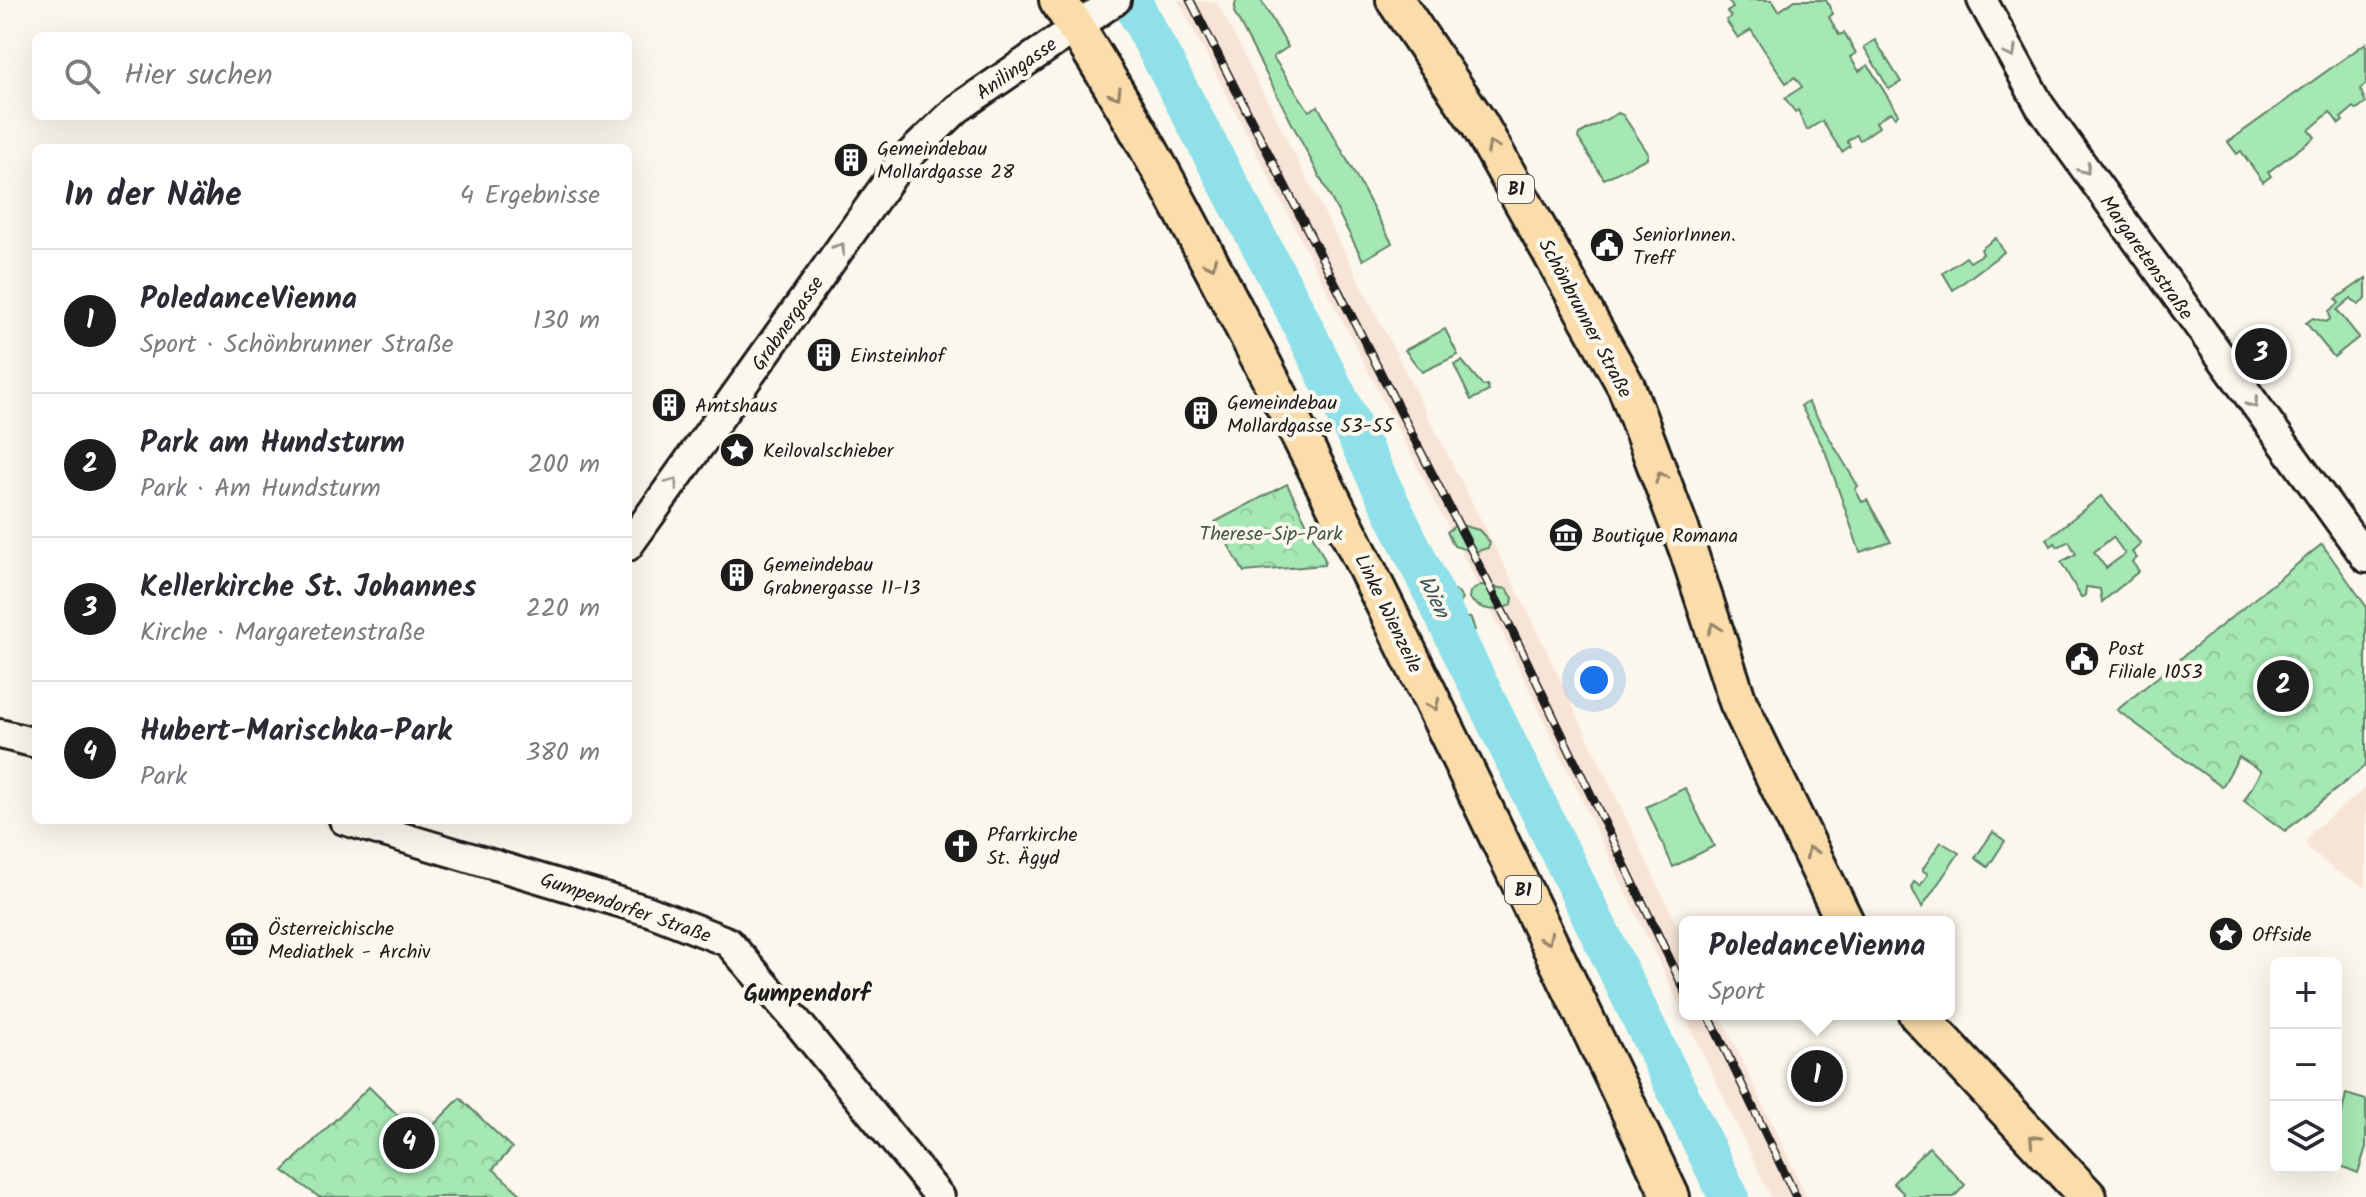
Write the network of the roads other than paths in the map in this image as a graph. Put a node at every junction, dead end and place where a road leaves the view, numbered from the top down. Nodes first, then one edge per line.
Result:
1 (1395, 0) edge
2 (1982, 0) edge
3 (1087, 10) edge
4 (957, 109) joint
5 (632, 540) edge
6 (2366, 558) edge
7 (0, 734) edge
8 (32, 742) edge
9 (377, 824) edge
10 (426, 830) edge
11 (1842, 916) edge
12 (1923, 1020) edge
13 (940, 1197) edge
14 (1671, 1197) edge
15 (2088, 1197) edge

11 -> 1 main road, Schönbrunner Straße / B1
2 -> 6 street, Margaretenstraße
3 - 4 street, Anilingasse
3 -> 14 main road, Linke Wienzeile / B1
5 -> 4 street, Grabnergasse
7 - 8 street
9 - 10 street, Gumpendorfer Straße
10 - 13 street, Gumpendorfer Straße
15 -> 12 main road

